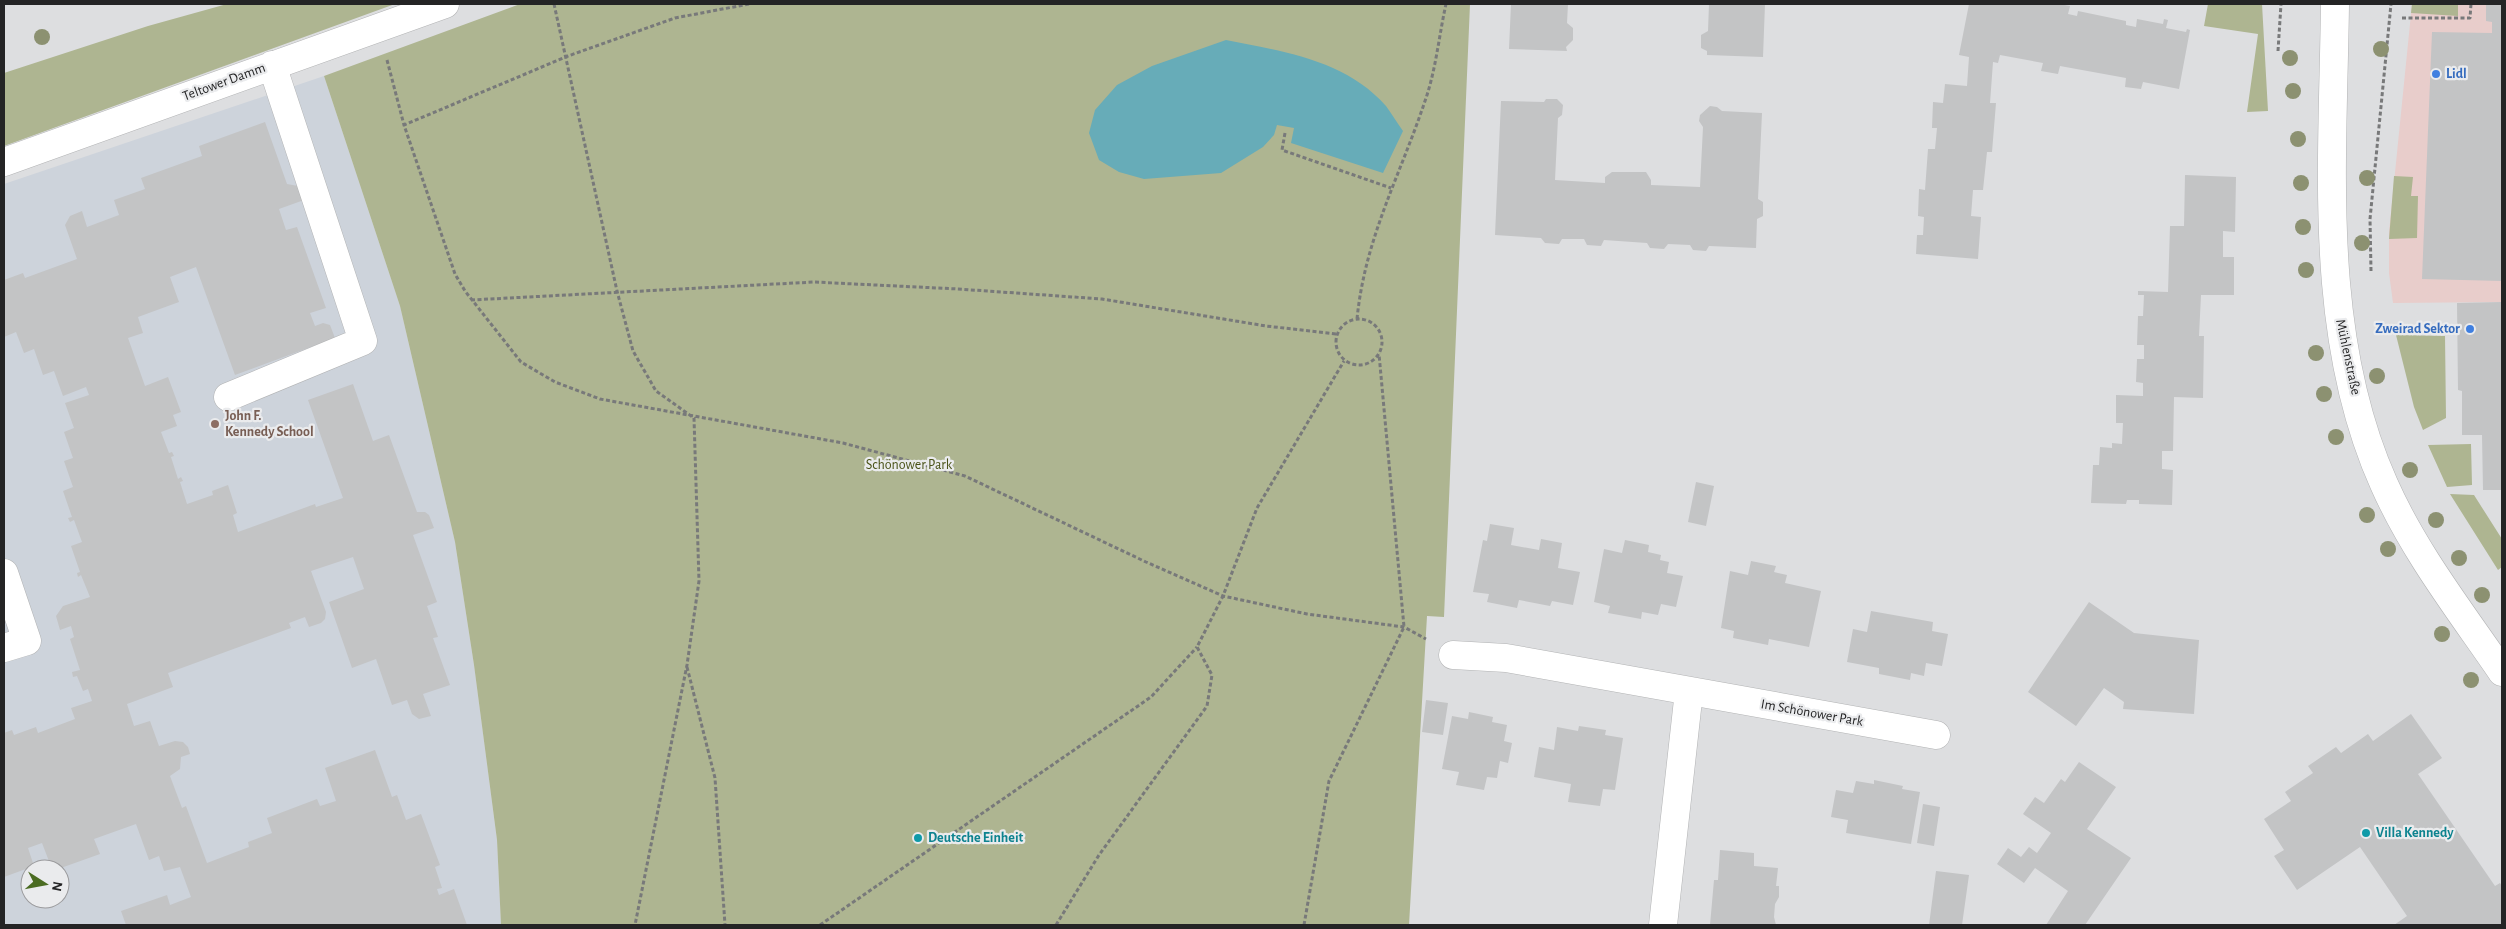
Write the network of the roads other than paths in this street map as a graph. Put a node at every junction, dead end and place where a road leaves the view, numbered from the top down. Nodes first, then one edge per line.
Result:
1 (445, 4) edge
2 (2335, 4) edge
3 (272, 65) junction
4 (4, 162) edge
5 (228, 397) dead end
6 (4, 573) edge
7 (4, 648) edge
8 (1453, 655) road end
9 (2502, 672) edge
10 (1689, 692) junction
11 (1936, 735) dead end
12 (1663, 925) edge

1 - 3 street, Teltower Damm
2 - 9 street, Mühlenstraße
3 - 4 street, Teltower Damm
3 - 5 street
6 - 7 street
8 - 10 street, Im Schönower Park
10 - 11 street, Im Schönower Park
10 - 12 street

